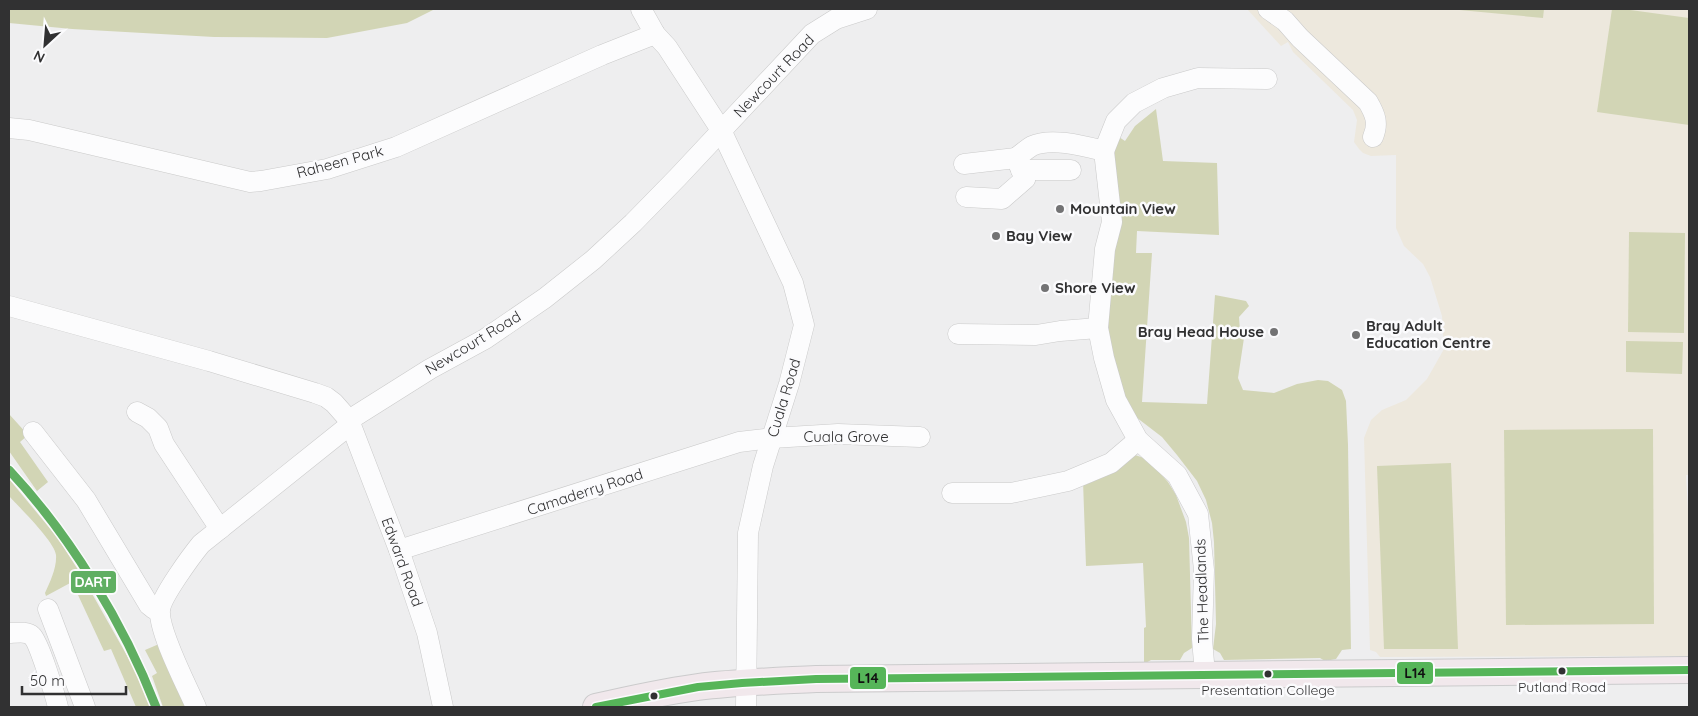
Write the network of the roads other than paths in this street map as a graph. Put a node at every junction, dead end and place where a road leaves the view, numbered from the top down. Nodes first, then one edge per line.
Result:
1 (641, 9) edge
2 (867, 9) edge
3 (1268, 9) edge
4 (655, 34) junction
5 (1267, 79) dead end
6 (9, 128) edge
7 (722, 130) junction
8 (1373, 137) dead end
9 (1104, 151) junction
10 (964, 164) dead end
11 (1018, 164) junction
12 (1071, 170) dead end
13 (966, 197) dead end
14 (9, 306) edge
15 (1098, 328) junction
16 (958, 334) dead end
17 (137, 412) dead end
18 (349, 420) junction
19 (33, 432) dead end
20 (772, 438) junction
21 (920, 438) dead end
22 (1138, 440) junction
23 (952, 493) dead end
24 (220, 529) junction
25 (399, 550) junction
26 (160, 608) junction
27 (48, 609) dead end
28 (9, 633) edge
29 (1689, 670) edge
30 (1205, 674) junction
31 (746, 695) edge
32 (58, 707) edge
33 (85, 707) edge
34 (196, 707) edge
35 (443, 707) edge
36 (596, 707) edge

1 - 4 street, Cuala Road
2 - 7 street, Newcourt Road
3 - 8 street
4 - 6 street, Raheen Park
4 - 7 street, Cuala Road
5 - 9 street, The Headlands
7 - 18 street, Newcourt Road
7 - 20 street, Cuala Road
9 - 11 street
9 - 15 street, The Headlands
10 - 11 street
11 - 12 street
11 - 13 street
14 - 18 street
15 - 16 street
15 - 22 street, The Headlands
17 - 24 street
18 - 24 street, Newcourt Road
18 - 25 street, Edward Road
19 - 26 street
20 - 21 street, Cuala Grove
20 - 25 street, Camaderry Road
20 - 31 street, Cuala Road
22 - 23 street
22 - 30 street, The Headlands
24 - 26 street, Newcourt Road
25 - 35 street, Edward Road
26 - 34 street
27 - 33 street
28 - 32 street
29 - 30 main road
30 - 31 main road
31 - 36 main road

